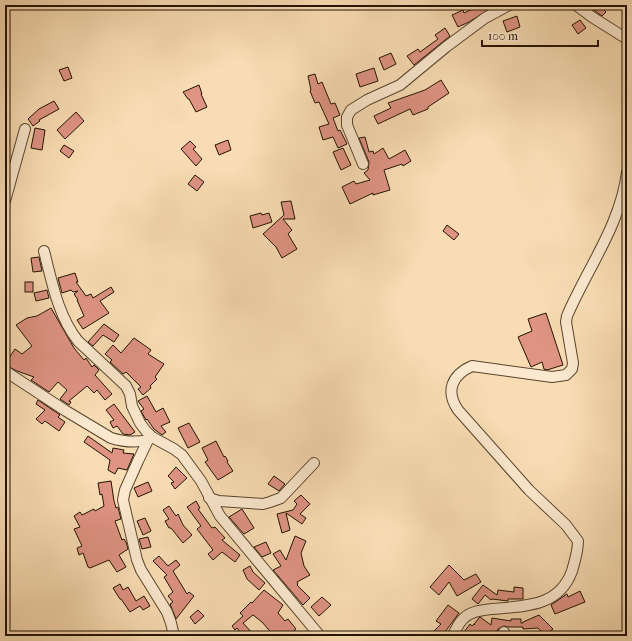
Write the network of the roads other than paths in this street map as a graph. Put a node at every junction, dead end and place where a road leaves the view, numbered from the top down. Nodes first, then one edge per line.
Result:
1 (509, 5) edge
2 (576, 5) edge
3 (627, 39) edge
4 (25, 129) dead end
5 (363, 164) dead end
6 (627, 172) edge
7 (5, 202) edge
8 (44, 251) dead end
9 (5, 371) edge
10 (150, 438) junction
11 (314, 463) dead end
12 (209, 498) junction
13 (174, 636) edge
14 (320, 636) edge
15 (452, 636) edge

1 - 5 street
2 - 3 street
4 - 7 street
6 - 15 street
8 - 10 street
9 - 10 street
10 - 12 street
10 - 13 street
11 - 12 street
12 - 14 street

